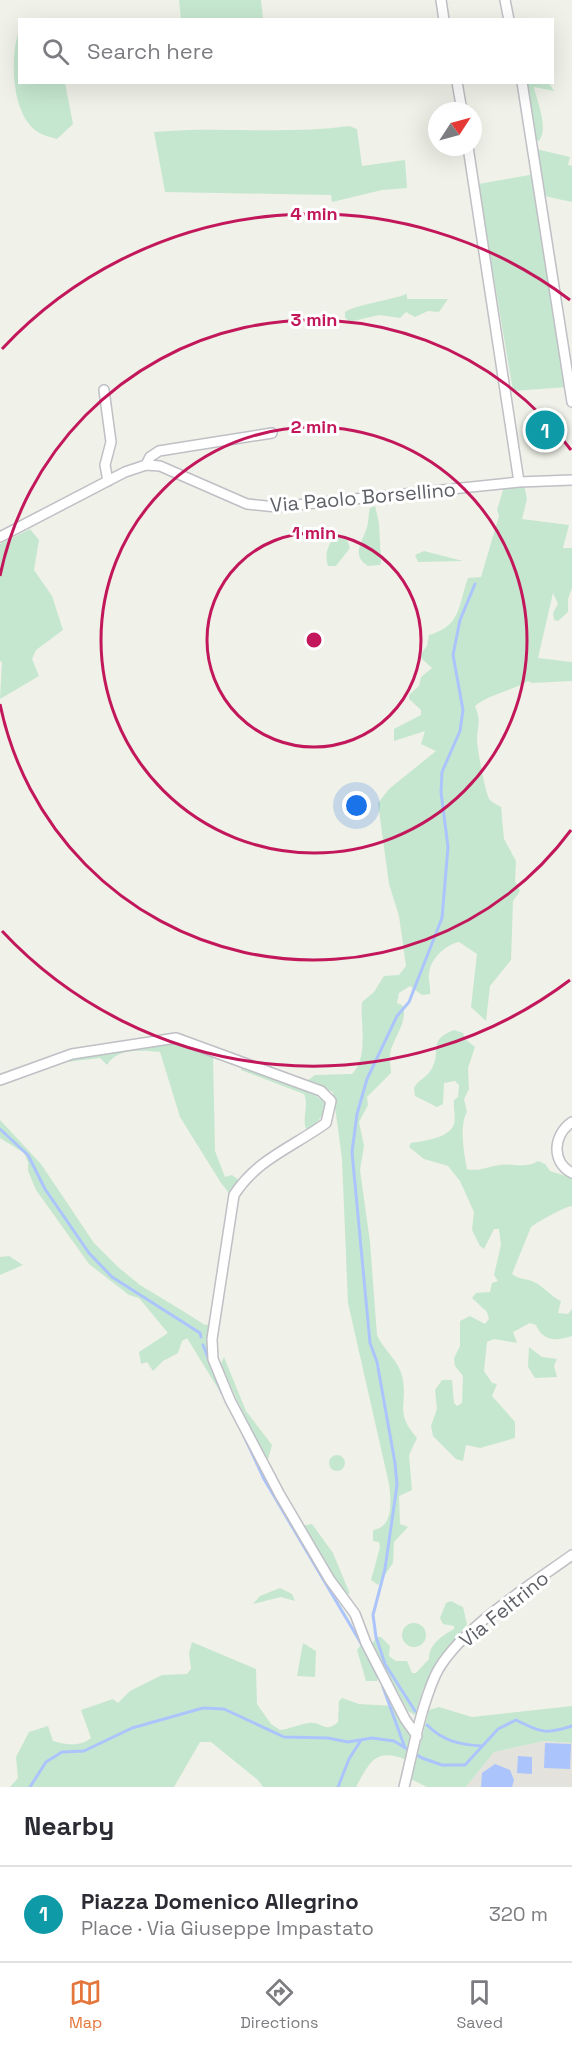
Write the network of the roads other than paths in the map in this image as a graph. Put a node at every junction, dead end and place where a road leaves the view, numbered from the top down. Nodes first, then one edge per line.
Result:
1 (441, 0) edge
2 (505, 0) edge
3 (444, 18) edge
4 (509, 18) edge
5 (457, 84) edge
6 (522, 84) edge
7 (460, 102) edge
8 (469, 156) edge
9 (104, 390) dead end
10 (572, 402) edge
11 (272, 433) dead end
12 (146, 465) junction
13 (572, 480) edge
14 (108, 481) junction
15 (519, 482) junction
16 (0, 537) edge
17 (0, 1080) edge
18 (572, 1122) edge
19 (572, 1173) edge
20 (572, 1555) edge
21 (417, 1736) junction
22 (405, 1784) edge

1 - 3 street
2 - 4 street
5 - 7 street
6 - 10 street
8 - 15 street
9 - 14 street
11 - 12 street
12 - 14 street
12 - 15 street, Via Paolo Borsellino
13 - 15 street, Via Paolo Borsellino
14 - 16 street
17 - 21 street
18 - 19 street
20 - 21 street, Via Feltrino
21 - 22 street, Via Feltrino

